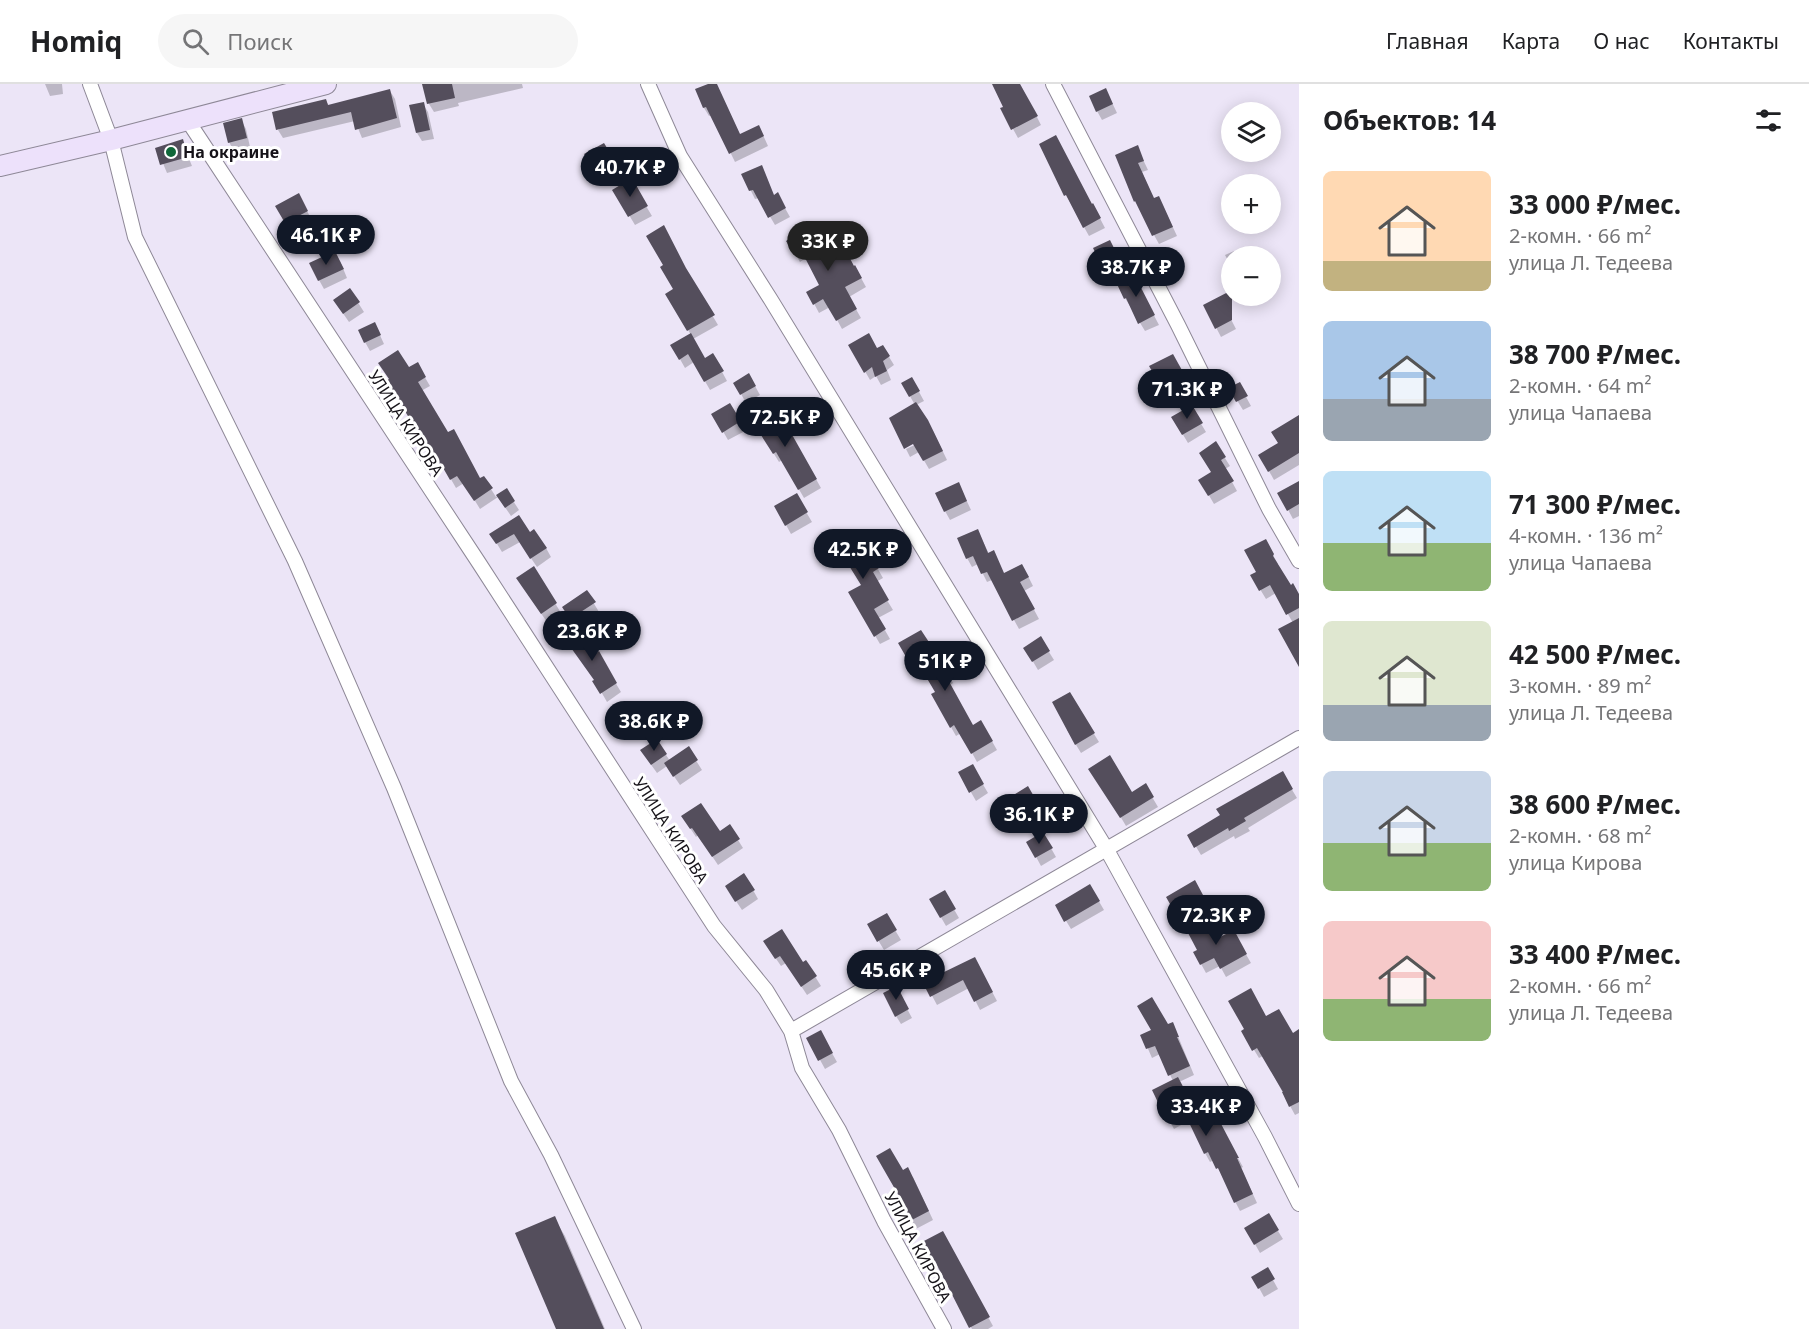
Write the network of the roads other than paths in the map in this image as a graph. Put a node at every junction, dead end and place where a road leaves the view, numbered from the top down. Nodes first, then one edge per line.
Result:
1 (90, 84) edge
2 (326, 84) edge
3 (648, 84) edge
4 (1053, 84) edge
5 (188, 121) junction
6 (111, 140) junction
7 (0, 166) edge
8 (1299, 561) edge
9 (1299, 738) edge
10 (1107, 850) junction
11 (791, 1031) junction
12 (1299, 1204) edge
13 (634, 1329) edge
14 (944, 1329) edge

1 - 6 street
2 - 5 main road
3 - 10 street
4 - 8 street
5 - 6 main road
5 - 11 street, УЛИЦА КИРОВА
6 - 7 main road
6 - 13 street
9 - 10 street
10 - 11 street
10 - 12 street
11 - 14 street, УЛИЦА КИРОВА

